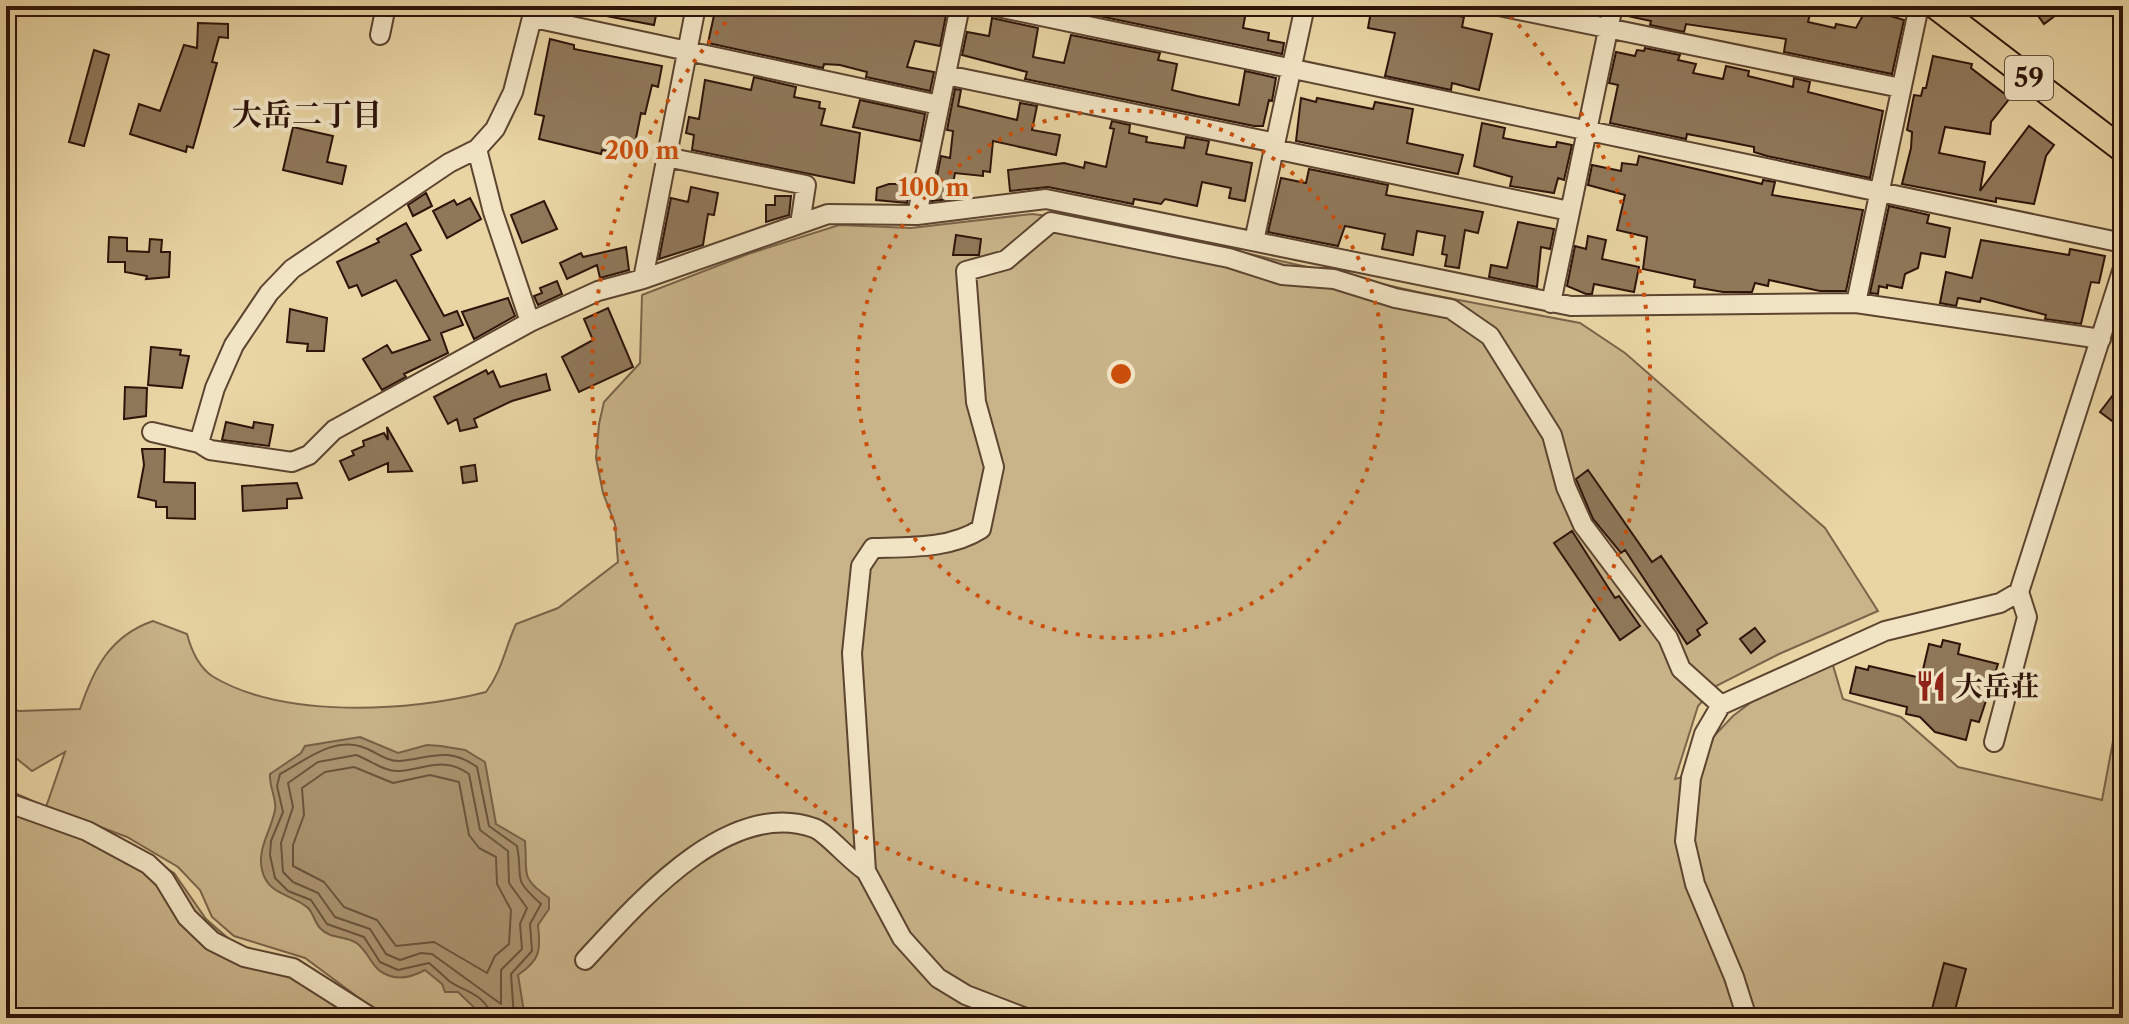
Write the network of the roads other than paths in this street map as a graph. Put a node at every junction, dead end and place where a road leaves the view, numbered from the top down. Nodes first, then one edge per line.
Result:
1 (386, 6) edge
2 (696, 6) edge
3 (960, 6) edge
4 (993, 6) edge
5 (1305, 6) edge
6 (1499, 6) edge
7 (1613, 6) edge
8 (1919, 6) edge
9 (1935, 6) edge
10 (534, 12) edge
11 (1608, 29) junction
12 (380, 35) dead end
13 (686, 51) junction
14 (1292, 69) junction
15 (946, 75) junction
16 (1901, 88) junction
17 (939, 105) junction
18 (1585, 132) junction
19 (1275, 146) junction
20 (477, 149) junction
21 (2123, 150) edge
22 (666, 157) junction
23 (1879, 192) junction
24 (1569, 211) junction
25 (917, 215) junction
26 (800, 224) junction
27 (1254, 241) junction
28 (2123, 243) edge
29 (2123, 268) edge
30 (643, 279) junction
31 (1551, 303) junction
32 (1856, 303) junction
33 (530, 322) junction
34 (2101, 339) junction
35 (152, 432) dead end
36 (199, 443) junction
37 (2019, 592) junction
38 (1721, 705) junction
39 (1994, 742) dead end
40 (6, 802) edge
41 (866, 871) junction
42 (585, 960) dead end
43 (359, 1014) edge
44 (1026, 1018) edge
45 (1747, 1018) edge

1 - 12 street
2 - 13 street
3 - 15 street
4 - 14 street
5 - 14 street
6 - 11 street
7 - 11 street
8 - 16 street
9 - 21 main road, 59
10 - 13 street
10 - 20 street
11 - 16 street
11 - 18 street
13 - 17 street
13 - 22 street
14 - 18 street
14 - 19 street
15 - 17 street
15 - 19 street
16 - 23 street
17 - 25 street
18 - 23 street
18 - 24 street
19 - 24 street
19 - 27 street
20 - 33 street
20 - 36 street
22 - 26 street
22 - 30 street
23 - 28 street
23 - 32 street
24 - 31 street
25 - 26 street
25 - 27 street
26 - 30 street
27 - 31 street
29 - 34 street
30 - 33 street
31 - 32 street
32 - 34 street
33 - 36 street
34 - 37 street
35 - 36 street
37 - 38 street
37 - 39 street
38 - 41 street
38 - 45 street
40 - 43 street
41 - 42 street
41 - 44 street

